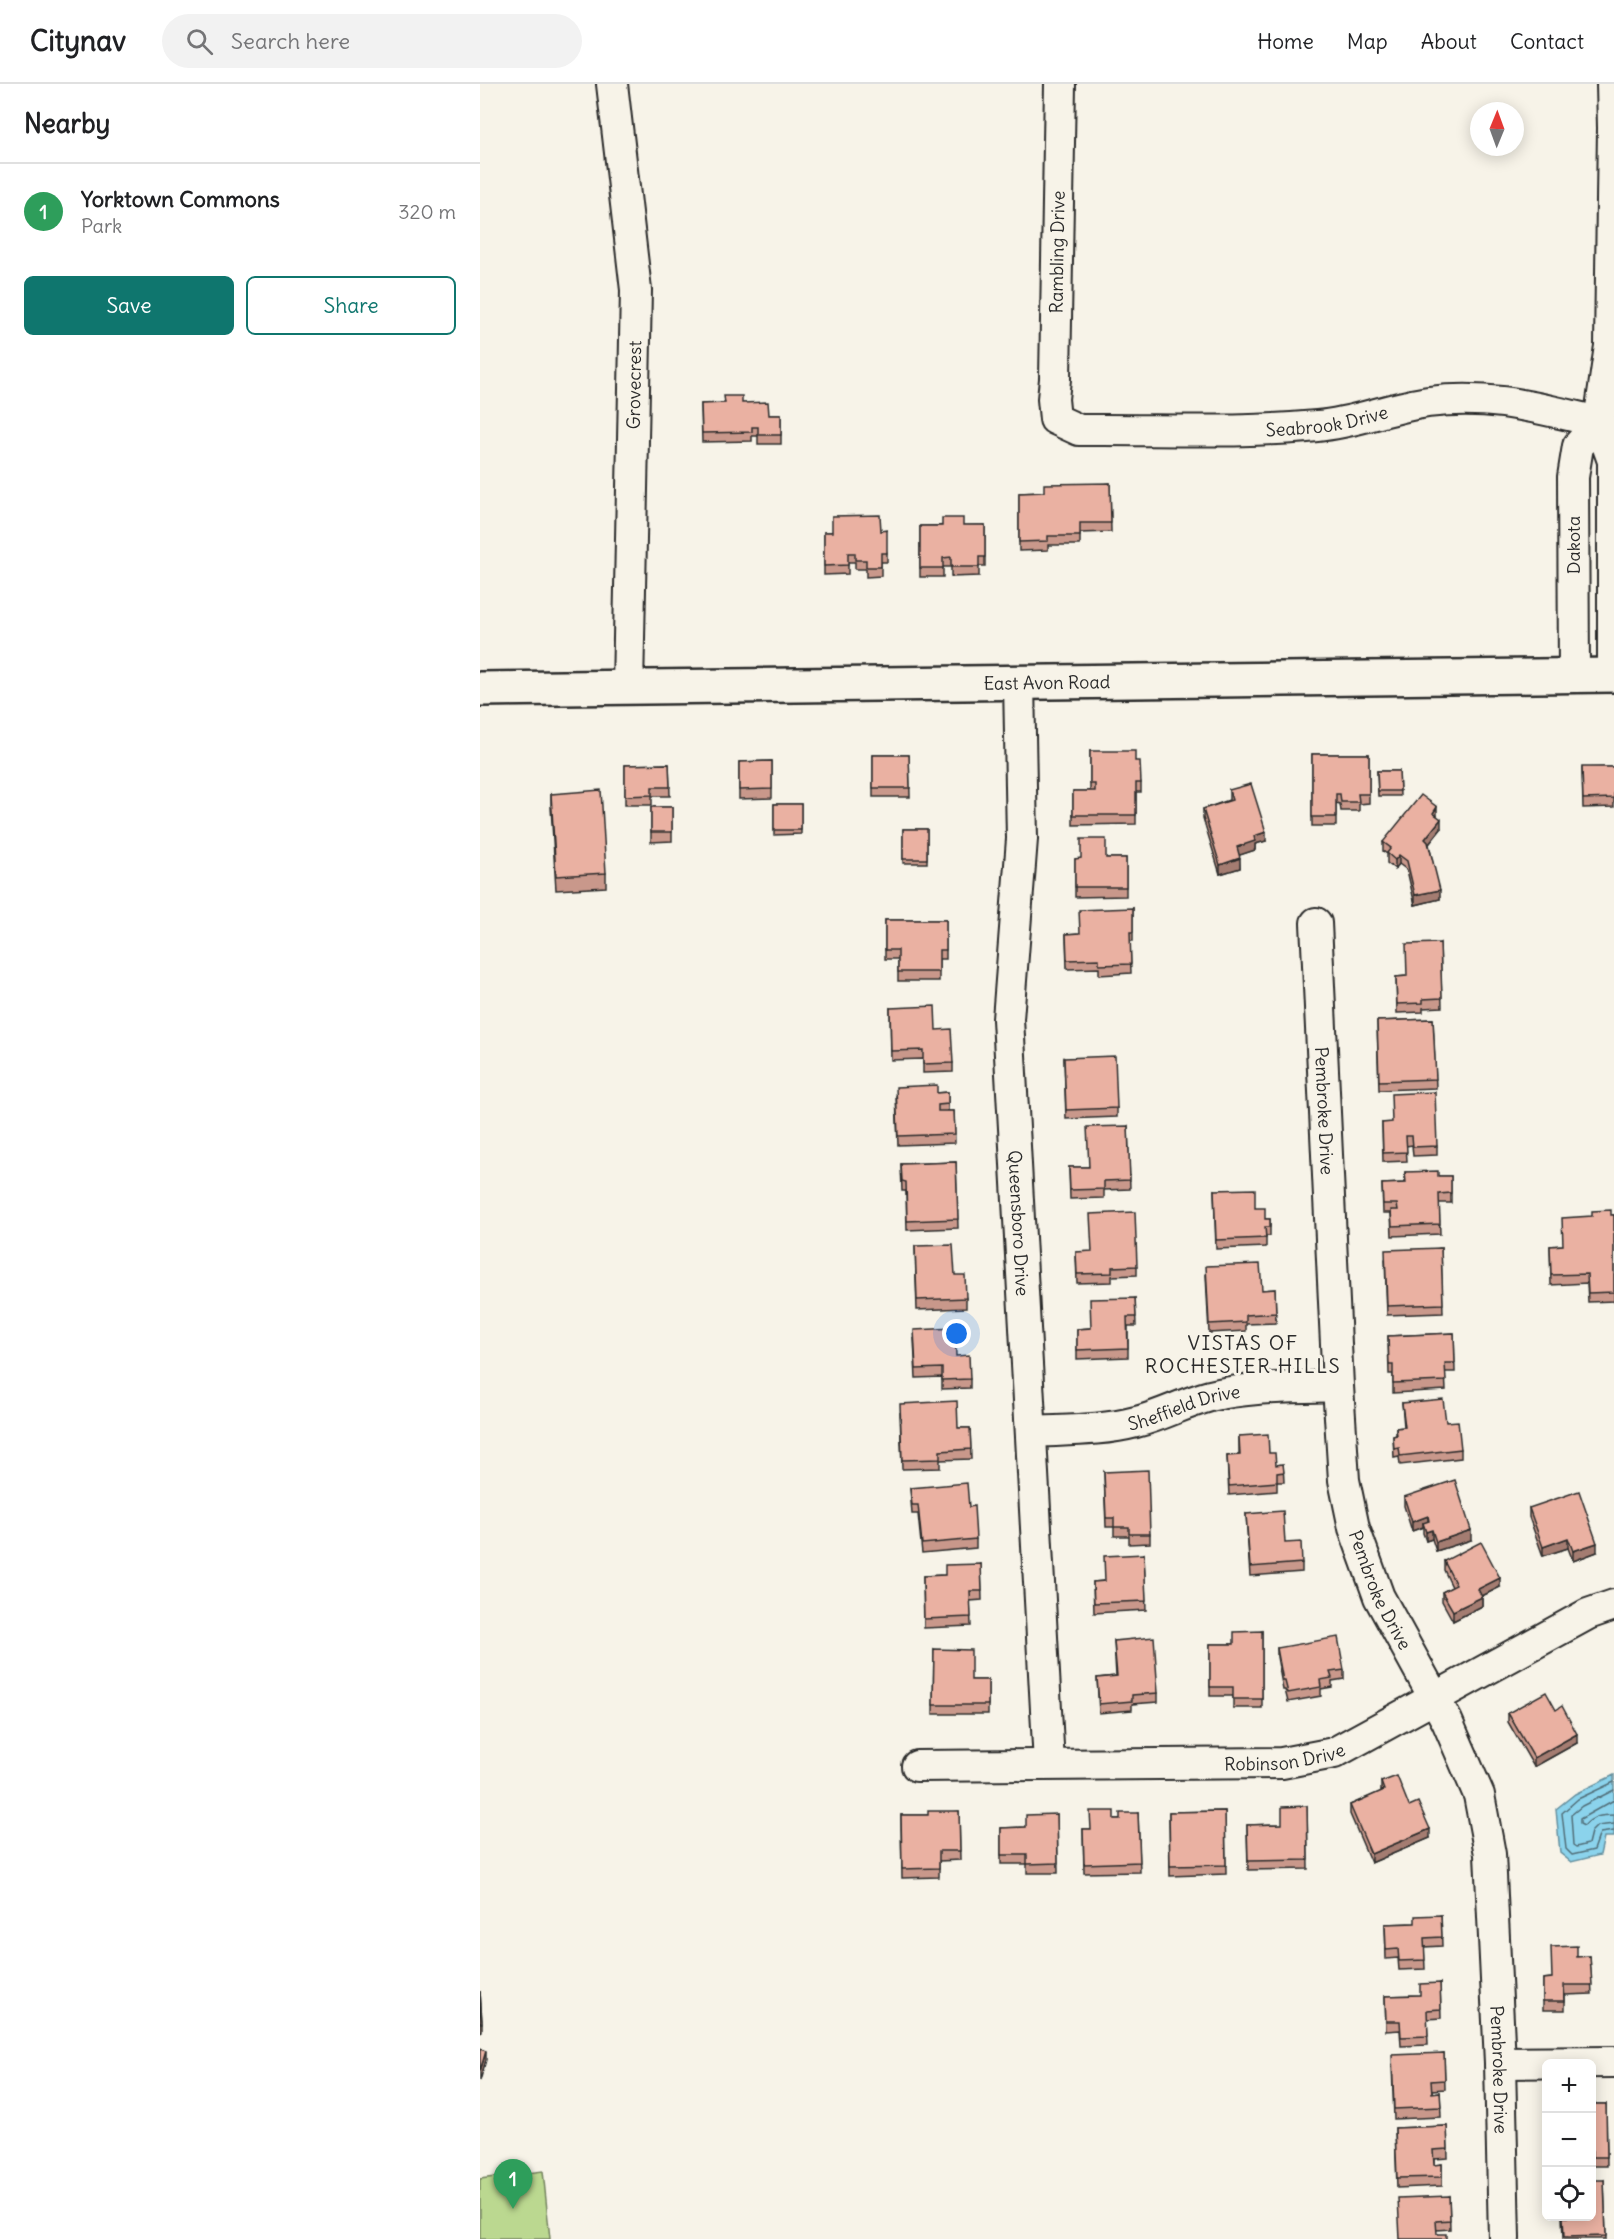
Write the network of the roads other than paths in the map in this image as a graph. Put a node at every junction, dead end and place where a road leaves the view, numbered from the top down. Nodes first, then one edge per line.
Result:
1 (612, 84) edge
2 (1060, 84) edge
3 (1612, 84) edge
4 (1055, 419) joint
5 (1599, 422) junction
6 (1574, 675) junction
7 (1614, 675) edge
8 (1019, 682) junction
9 (628, 688) junction
10 (480, 689) edge
11 (1316, 923) dead end
12 (1338, 1386) junction
13 (1031, 1432) junction
14 (1614, 1605) edge
15 (1434, 1697) junction
16 (1049, 1764) junction
17 (917, 1766) dead end
18 (1614, 2062) edge
19 (1500, 2063) junction
20 (1504, 2239) edge

1 - 9 street, Grovecrest
2 - 4 street, Rambling Drive
3 - 5 street
4 - 5 street, Seabrook Drive
5 - 6 street, Dakota
5 - 7 street
6 - 7 main road, East Avon Road
6 - 8 main road, East Avon Road
8 - 9 main road, East Avon Road
8 - 13 street, Queensboro Drive
9 - 10 main road, East Avon Road
11 - 12 street, Pembroke Drive
12 - 13 street, Sheffield Drive
12 - 15 street, Pembroke Drive
13 - 16 street, Queensboro Drive
14 - 15 street, Robinson Drive
15 - 16 street, Robinson Drive
15 - 19 street, Pembroke Drive
16 - 17 street, Robinson Drive
18 - 19 street
19 - 20 street, Pembroke Drive

